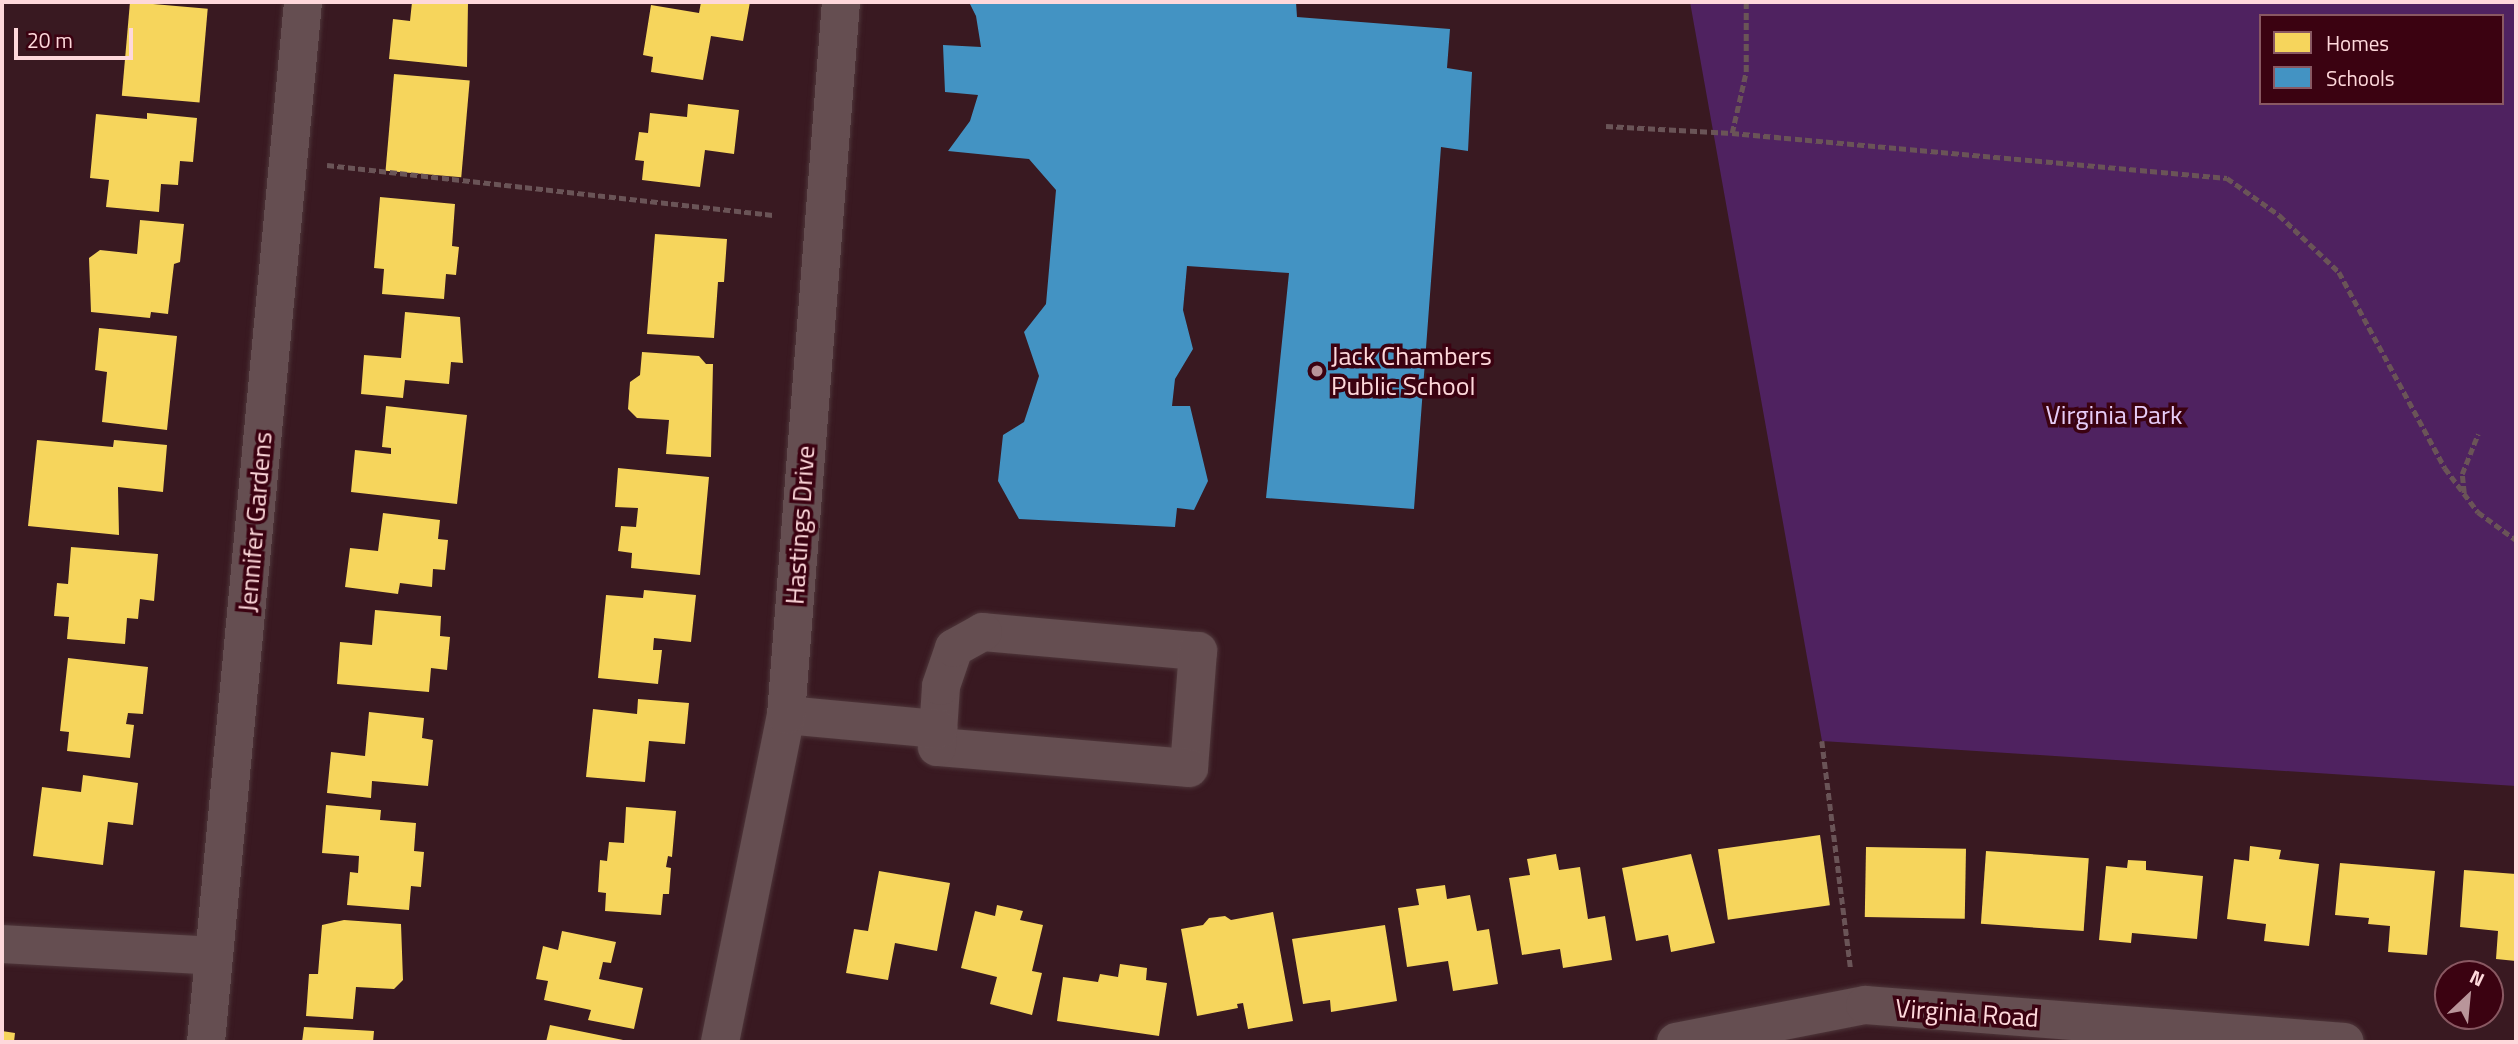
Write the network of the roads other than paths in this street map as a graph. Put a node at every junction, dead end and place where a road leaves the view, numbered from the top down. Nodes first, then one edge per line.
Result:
1 (303, 2) edge
2 (841, 2) edge
3 (786, 715) junction
4 (938, 729) junction
5 (2, 944) edge
6 (214, 956) junction
7 (727, 1041) edge
8 (206, 1042) edge
9 (1676, 1042) edge
10 (2345, 1042) edge

1 - 6 street, Jennifer Gardens
2 - 3 street, Hastings Drive
3 - 4 street
3 - 7 street, Hastings Drive
4 - 4 street
5 - 6 street
6 - 8 street, Jennifer Gardens
9 - 10 street, Virginia Road

